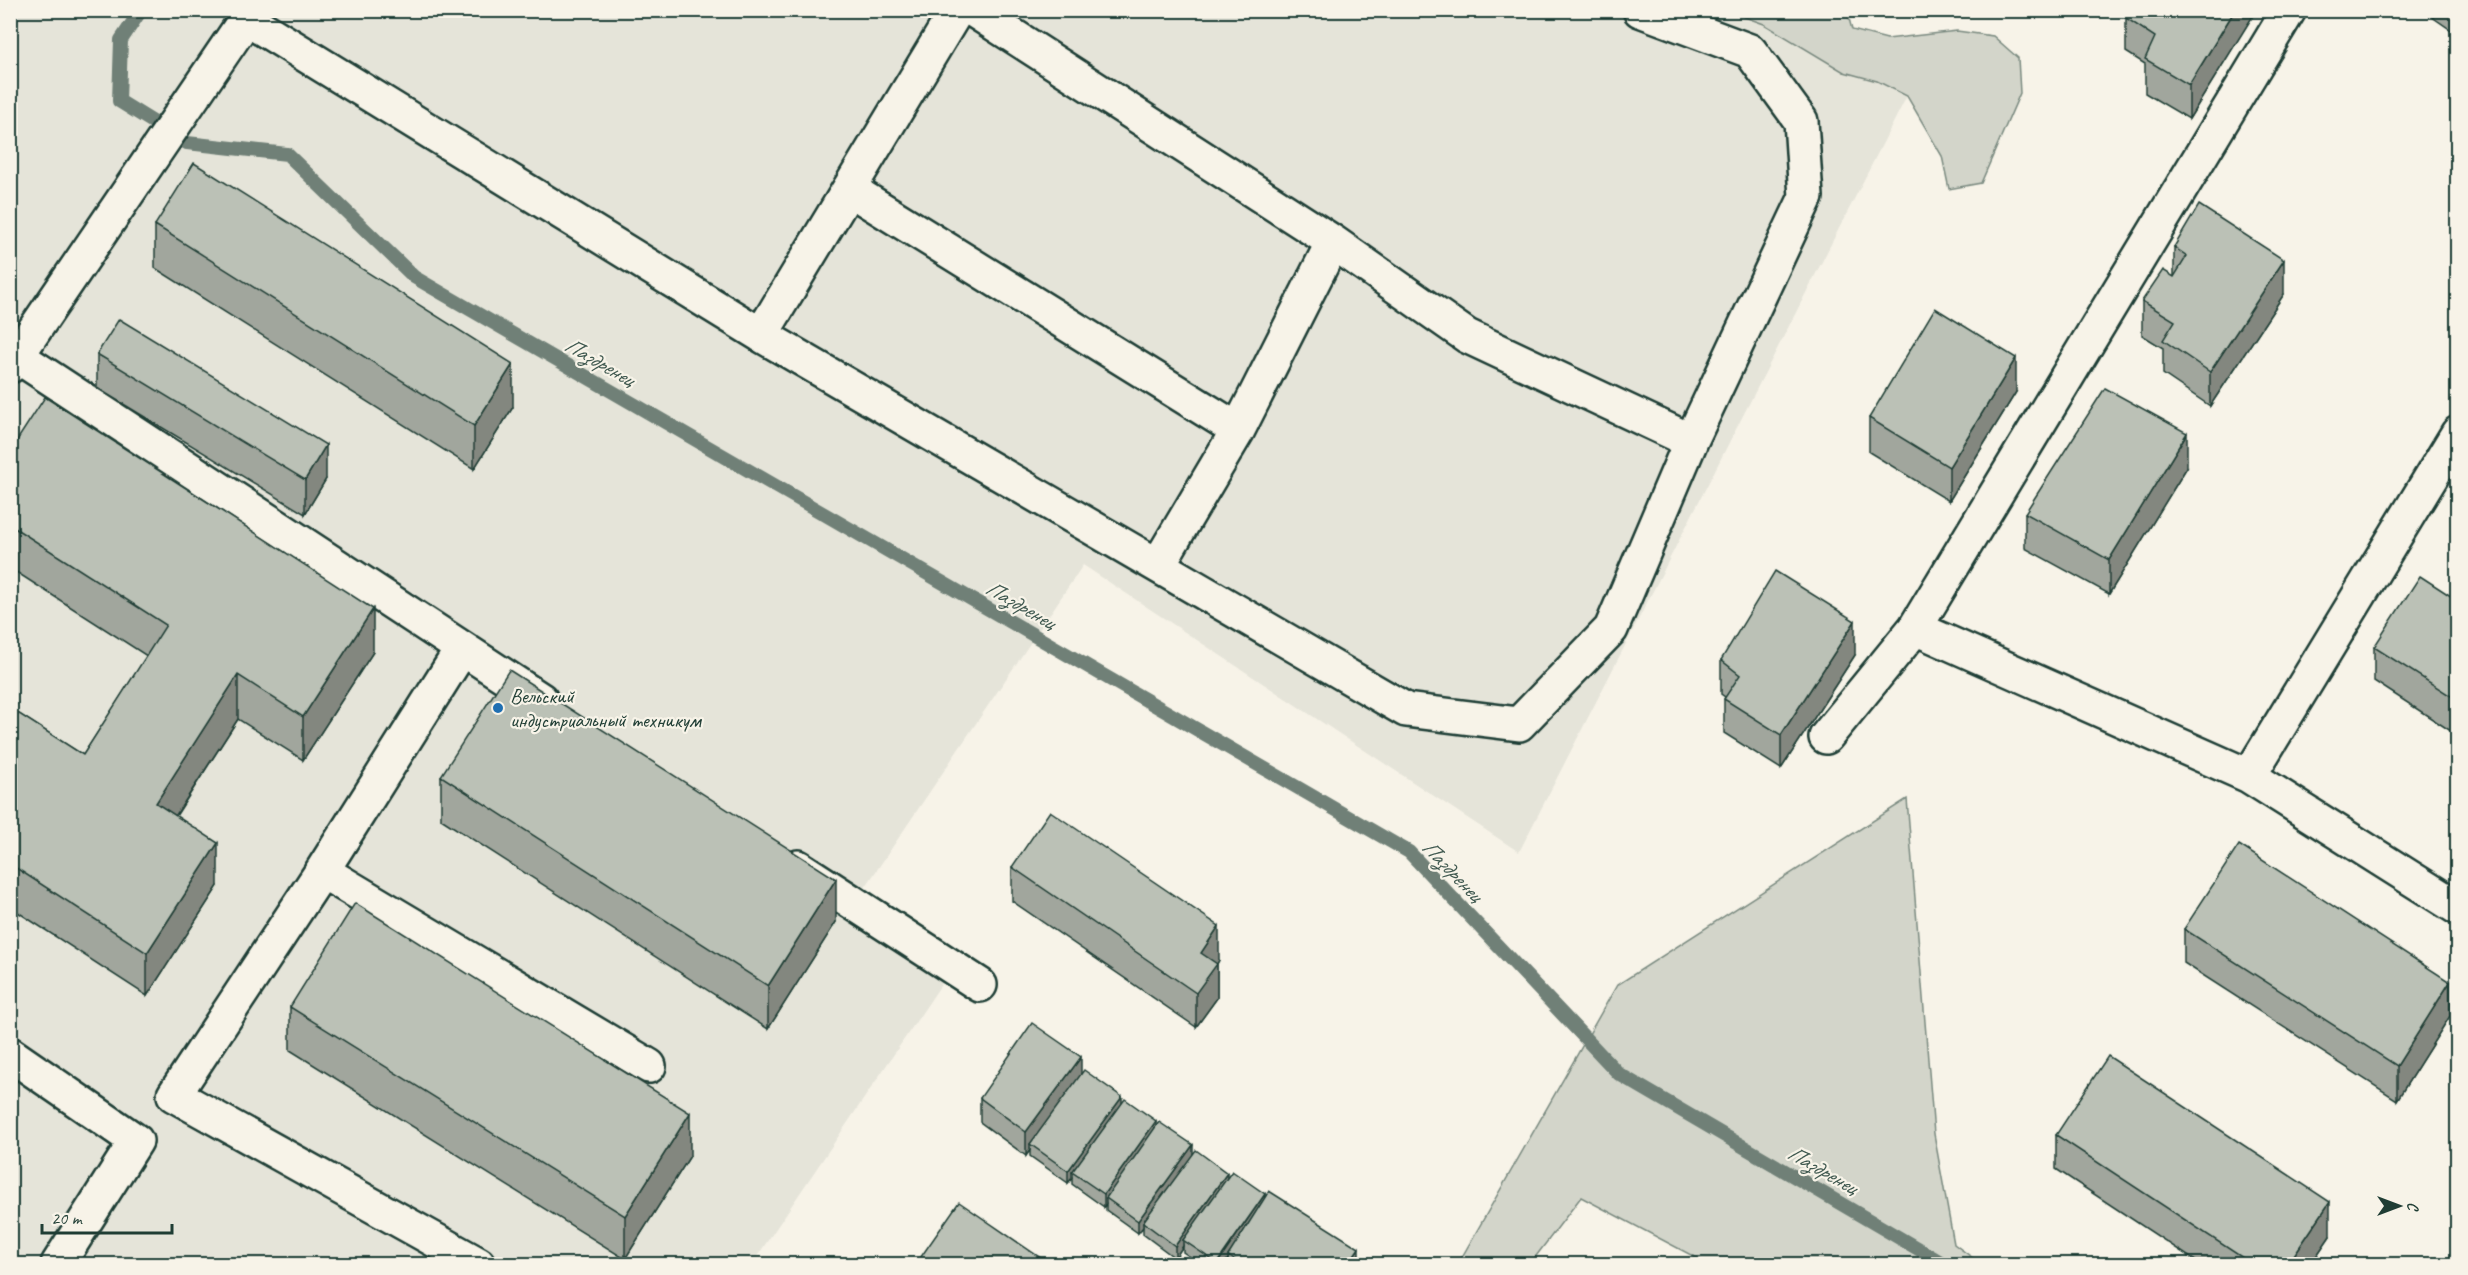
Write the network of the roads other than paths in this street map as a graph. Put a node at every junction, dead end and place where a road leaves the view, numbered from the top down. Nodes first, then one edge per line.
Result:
1 (957, 10) edge
2 (973, 10) edge
3 (1640, 10) edge
4 (2289, 10) edge
5 (249, 15) edge
6 (849, 189) junction
7 (1333, 242) junction
8 (761, 335) junction
9 (14, 361) edge
10 (1238, 430) junction
11 (2457, 434) edge
12 (1691, 441) junction
13 (1158, 565) junction
14 (1915, 628) junction
15 (462, 649) junction
16 (562, 714) edge
17 (1826, 737) dead end
18 (2249, 776) junction
19 (771, 849) edge
20 (322, 871) junction
21 (2457, 909) edge
22 (980, 985) dead end
23 (10, 1054) edge
24 (649, 1066) dead end
25 (58, 1264) edge
26 (478, 1264) edge

1 - 6 lane
2 - 7 lane
3 - 12 lane
4 - 14 lane
5 - 8 lane
5 - 9 lane
6 - 8 lane
6 - 10 lane
7 - 10 lane
7 - 12 lane
8 - 13 lane
9 - 15 lane
10 - 13 lane
11 - 18 lane
12 - 13 lane
14 - 17 lane
14 - 18 lane
15 - 16 lane
15 - 20 lane
18 - 21 lane
19 - 22 lane
20 - 24 lane
20 - 26 lane
23 - 25 lane

